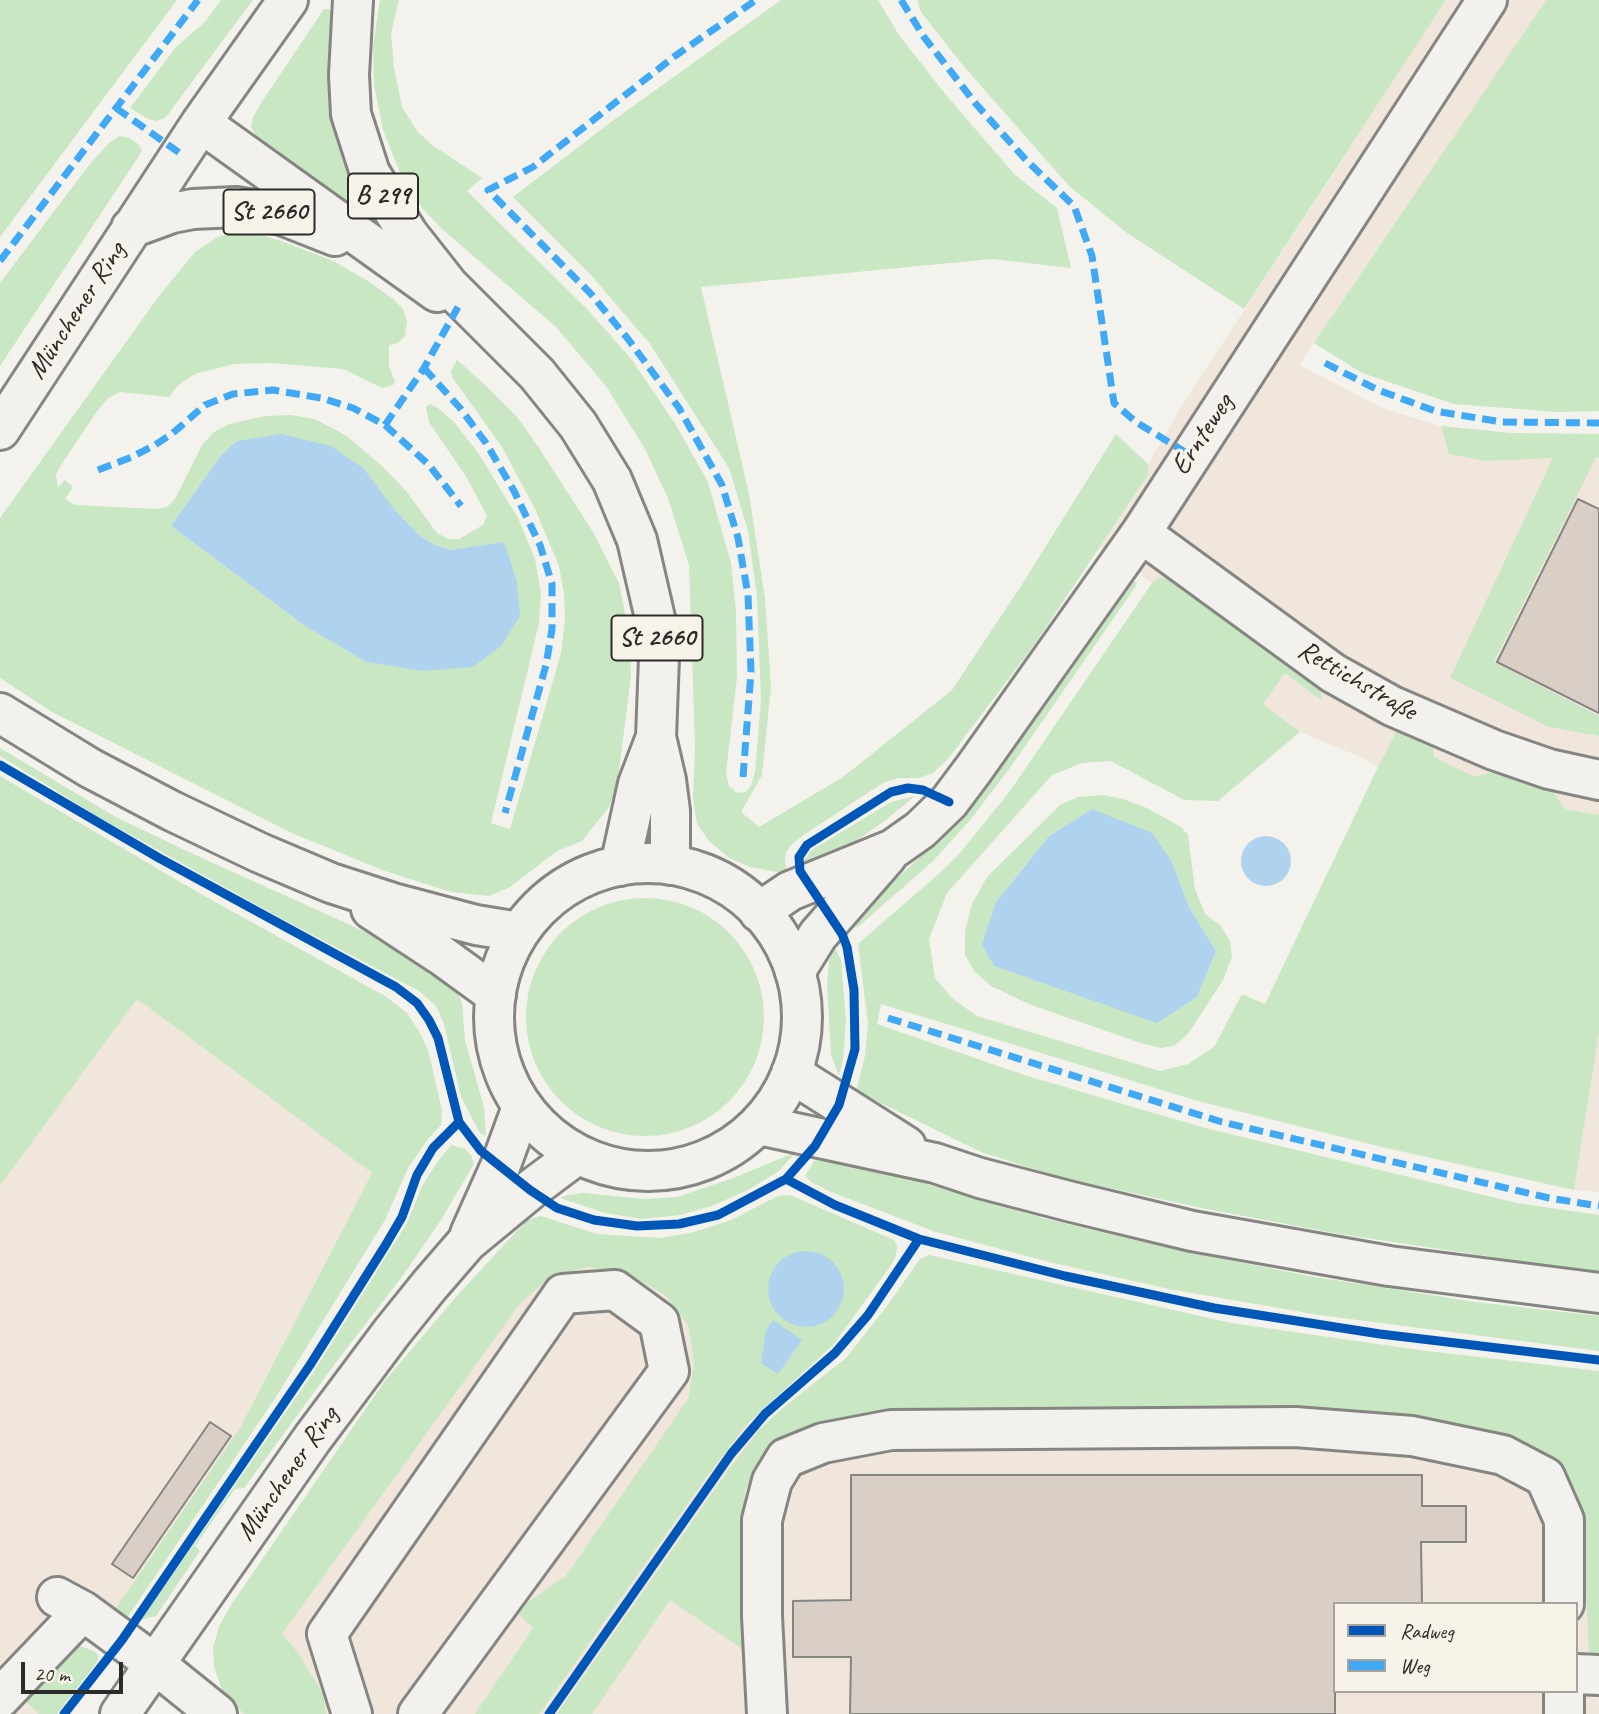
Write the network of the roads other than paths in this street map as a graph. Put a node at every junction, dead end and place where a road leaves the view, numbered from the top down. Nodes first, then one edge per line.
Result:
1 (288, 0) edge
2 (354, 0) edge
3 (1487, 0) edge
4 (201, 122) junction
5 (131, 228) junction
6 (399, 265) junction
7 (514, 352) junction
8 (0, 430) edge
9 (1141, 533) junction
10 (0, 713) edge
11 (656, 737) junction
12 (1599, 780) edge
13 (892, 849) junction
14 (670, 865) junction
15 (620, 866) junction
16 (331, 883) junction
17 (759, 912) junction
18 (519, 932) junction
19 (795, 972) junction
20 (496, 995) junction
21 (791, 1073) junction
22 (522, 1107) junction
23 (759, 1125) junction
24 (579, 1154) junction
25 (935, 1163) junction
26 (467, 1242) junction
27 (1599, 1293) edge
28 (1564, 1602) edge
29 (155, 1664) junction
30 (1578, 1674) edge
31 (1599, 1675) edge
32 (1564, 1693) edge
33 (0, 1698) edge
34 (130, 1710) edge
35 (217, 1714) edge
36 (352, 1714) edge
37 (418, 1714) edge
38 (767, 1714) edge
39 (1564, 1714) edge

1 - 4 main road, Münchener Ring
2 - 7 main road, B 299
3 - 9 main road, Ernteweg
4 - 5 main road, Münchener Ring
4 - 6 main road, St 2660
5 - 6 main road, St 2660
5 - 8 main road, Münchener Ring
6 - 7 main road, St 2660
7 - 11 main road, St 2660
9 - 12 main road, Rettichstraße
9 - 13 main road, Ernteweg
10 - 16 main road
11 - 14 main road
11 - 15 main road
13 - 17 main road, Ernteweg
13 - 19 main road, Ernteweg
14 - 15 main road
14 - 17 main road
15 - 18 main road
16 - 18 main road
16 - 20 main road
17 - 19 main road
18 - 20 main road
19 - 21 main road
20 - 22 main road
21 - 23 main road
21 - 25 main road
22 - 24 main road
22 - 26 main road, Münchener Ring
23 - 24 main road
23 - 25 main road
24 - 26 main road, Münchener Ring
25 - 27 main road
26 - 29 main road, Münchener Ring
28 - 38 main road
29 - 33 main road
29 - 34 main road, Münchener Ring
29 - 35 main road
30 - 31 main road
32 - 39 main road
36 - 37 main road

